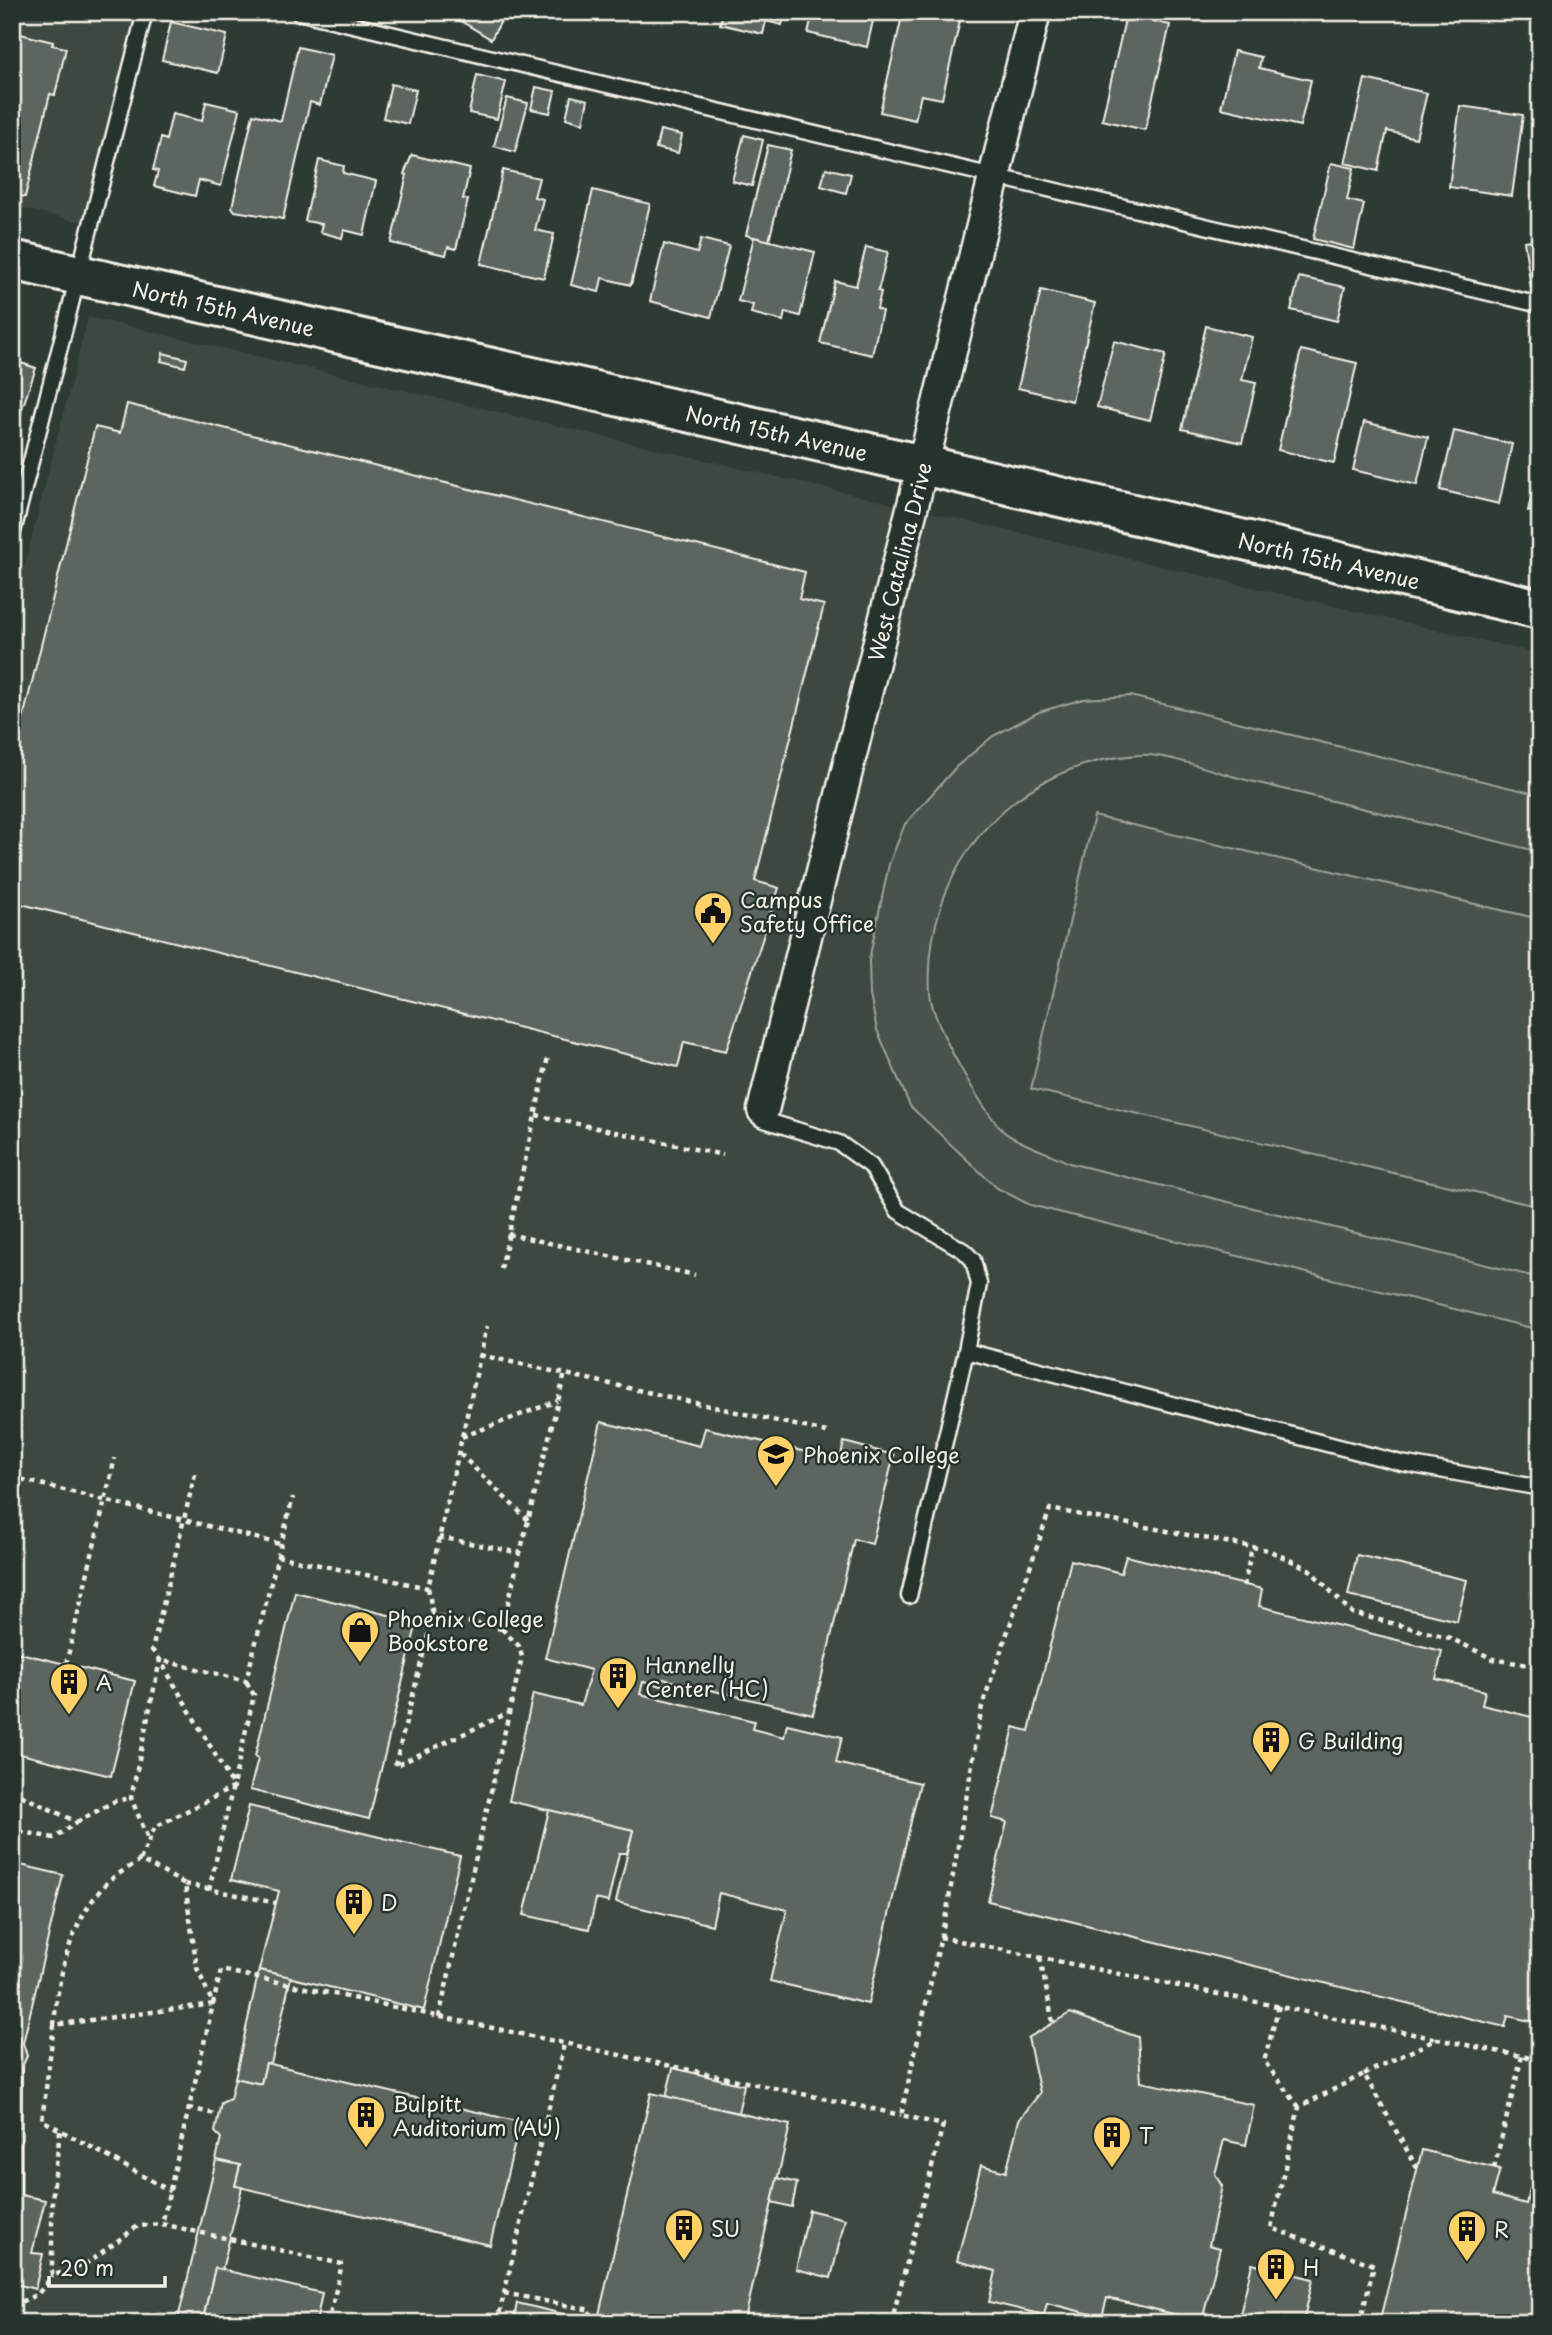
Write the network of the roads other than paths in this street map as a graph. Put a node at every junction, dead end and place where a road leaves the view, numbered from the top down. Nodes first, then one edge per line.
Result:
1 (145, 12) edge
2 (298, 12) edge
3 (1035, 12) edge
4 (995, 176) junction
5 (12, 260) edge
6 (78, 275) junction
7 (1540, 305) edge
8 (922, 465) junction
9 (12, 536) edge
10 (1540, 609) edge
11 (762, 1115) joint
12 (966, 1351) junction
13 (1540, 1484) edge
14 (909, 1596) dead end

1 - 6 lane
2 - 4 lane
3 - 4 street, West Catalina Drive
4 - 7 lane
4 - 8 street, West Catalina Drive
5 - 6 street, North 15th Avenue
6 - 8 street, North 15th Avenue
6 - 9 lane
8 - 10 street, North 15th Avenue
8 - 11 street, West Catalina Drive
11 - 12 lane
12 - 13 lane
12 - 14 lane

